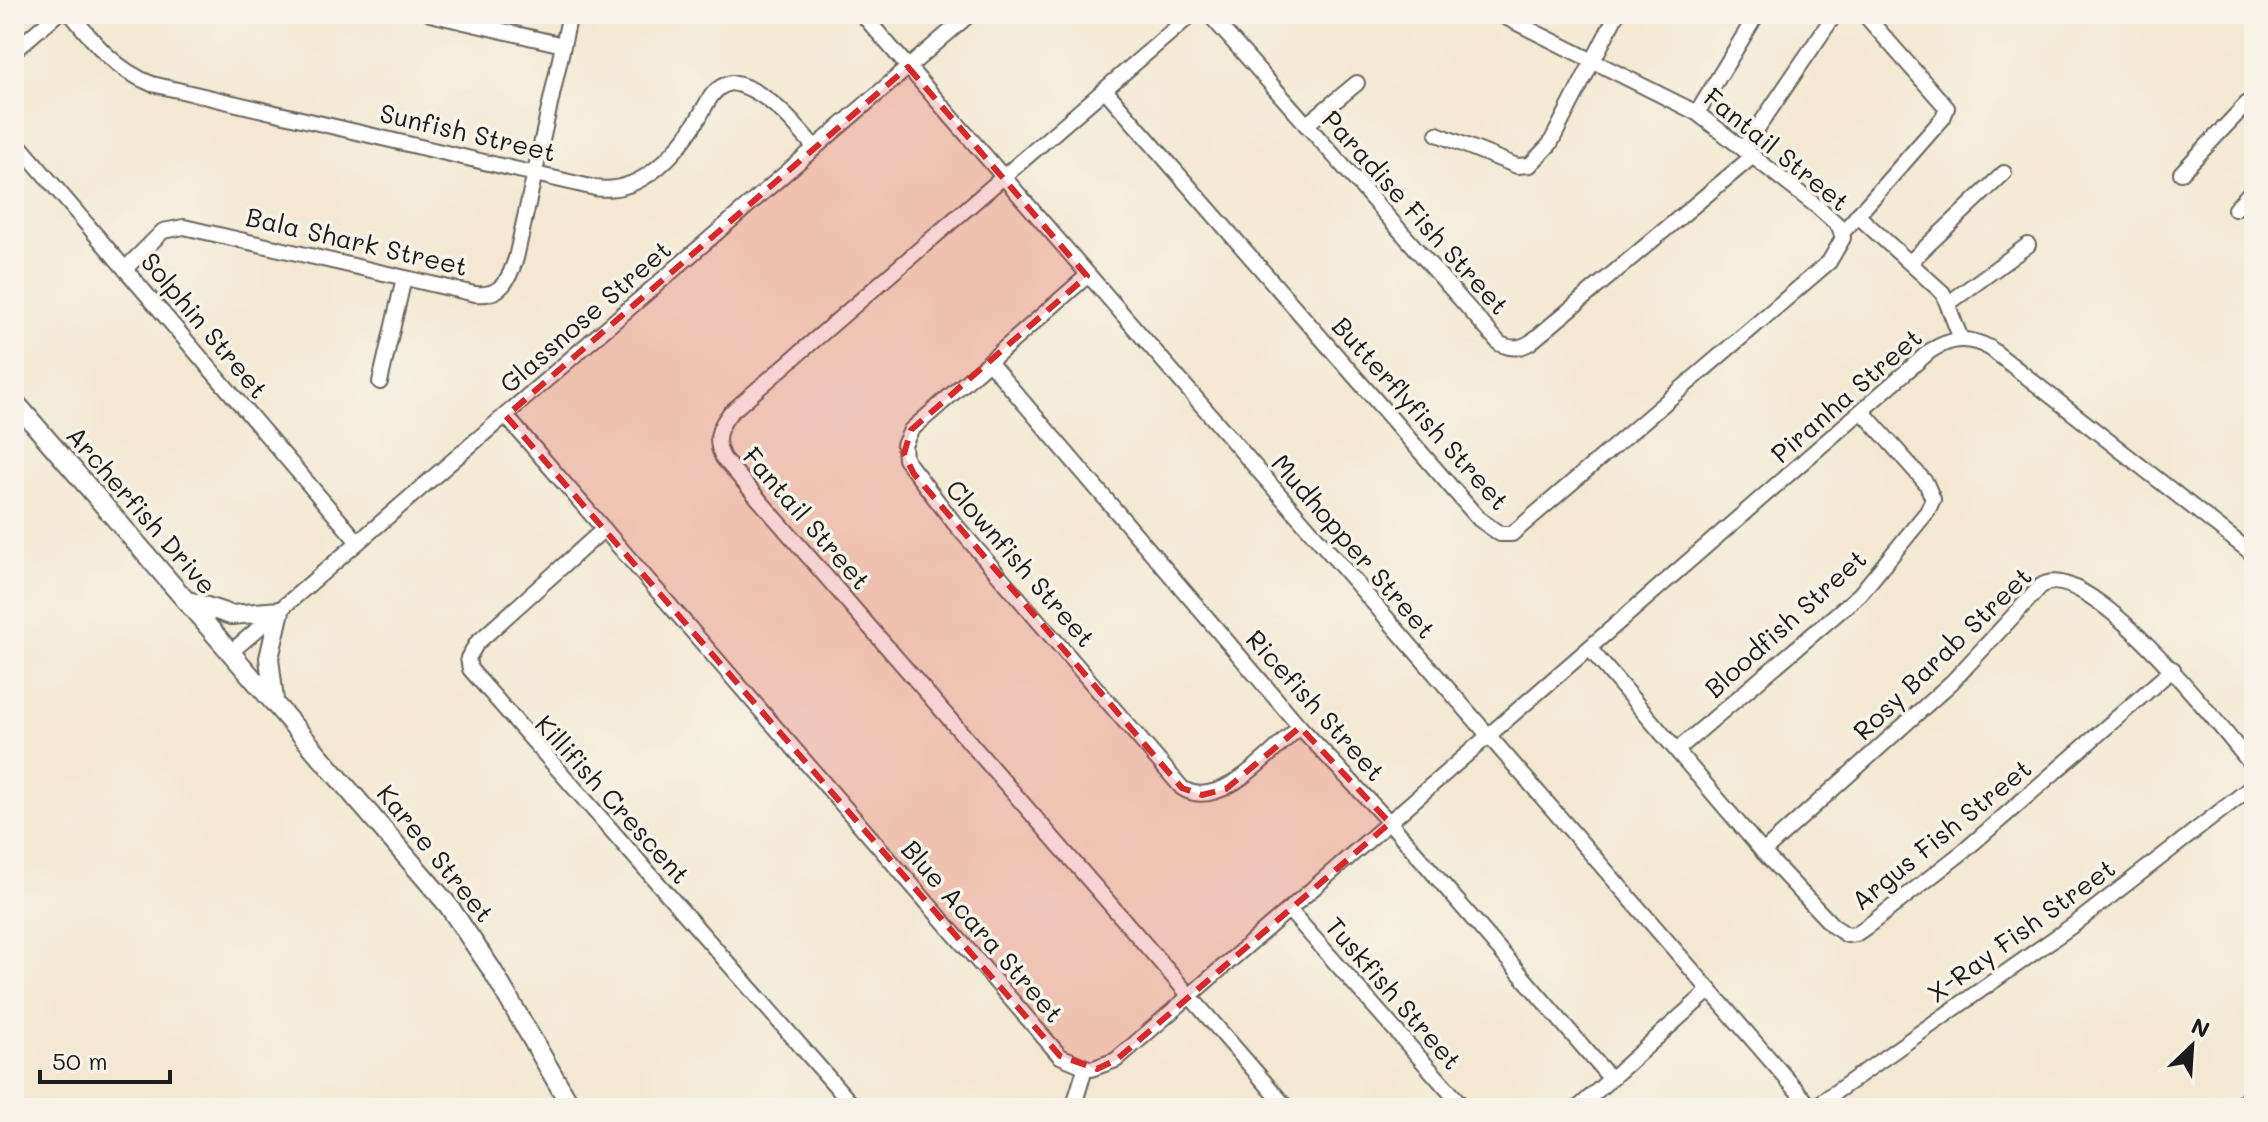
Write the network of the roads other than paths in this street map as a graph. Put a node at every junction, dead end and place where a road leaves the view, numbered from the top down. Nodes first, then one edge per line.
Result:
1 (57, 14) edge
2 (71, 14) edge
3 (430, 14) edge
4 (570, 14) edge
5 (862, 14) edge
6 (970, 14) edge
7 (1192, 14) edge
8 (1209, 14) edge
9 (1499, 14) edge
10 (1617, 14) edge
11 (1757, 14) edge
12 (1835, 14) edge
13 (1864, 14) edge
14 (563, 45) junction
15 (14, 51) edge
16 (1594, 61) junction
17 (908, 67) junction
18 (1357, 83) dead end
19 (1105, 90) junction
20 (2254, 96) edge
21 (1697, 113) junction
22 (1306, 125) junction
23 (1437, 134) dead end
24 (14, 139) edge
25 (815, 148) junction
26 (1748, 152) junction
27 (536, 172) junction
28 (2004, 173) dead end
29 (2181, 173) dead end
30 (1004, 176) junction
31 (2254, 188) edge
32 (2235, 209) dead end
33 (1857, 215) junction
34 (1842, 238) junction
35 (2028, 245) dead end
36 (1911, 261) junction
37 (125, 269) junction
38 (1087, 276) junction
39 (404, 278) junction
40 (1949, 303) junction
41 (1961, 339) junction
42 (989, 362) junction
43 (380, 382) dead end
44 (14, 401) edge
45 (1862, 411) junction
46 (506, 416) junction
47 (604, 529) junction
48 (358, 542) junction
49 (2254, 555) edge
50 (185, 599) junction
51 (280, 611) junction
52 (1590, 649) junction
53 (231, 652) junction
54 (2173, 669) junction
55 (274, 701) junction
56 (1300, 727) junction
57 (1489, 735) junction
58 (1677, 750) junction
59 (2254, 768) edge
60 (2254, 785) edge
61 (1390, 823) junction
62 (1763, 852) junction
63 (1289, 910) junction
64 (1710, 990) junction
65 (1191, 994) junction
66 (1085, 1069) junction
67 (1610, 1078) junction
68 (2254, 1096) edge
69 (850, 1103) edge
70 (572, 1108) edge
71 (833, 1108) edge
72 (1073, 1108) edge
73 (1287, 1108) edge
74 (1464, 1108) edge
75 (1578, 1108) edge
76 (1812, 1108) edge
77 (2238, 1108) edge

1 - 15 street
2 - 27 street, Sunfish Street
3 - 14 street
4 - 14 street, Bala Shark Street
5 - 17 street, Mudhopper Street
6 - 17 street, Glassnose Street
7 - 19 street, Fantail Street
8 - 22 street, Paradise Fish Street
9 - 16 street, Fantail Street
10 - 16 street
11 - 21 street
12 - 26 street
13 - 33 street
14 - 27 street, Bala Shark Street
16 - 21 street, Fantail Street
16 - 23 street
17 - 25 street, Glassnose Street
17 - 30 street, Mudhopper Street
18 - 22 street
19 - 30 street, Fantail Street
19 - 34 street, Butterflyfish Street
20 - 29 street
21 - 26 street, Fantail Street
22 - 26 street, Paradise Fish Street
24 - 37 street, Solphin Street
25 - 27 street, Sunfish Street
25 - 46 street, Glassnose Street
26 - 34 street, Fantail Street
27 - 39 street, Bala Shark Street
28 - 36 street
30 - 38 street, Mudhopper Street
30 - 65 street, Fantail Street
31 - 32 street
33 - 34 street
33 - 36 street
35 - 40 street
36 - 40 street
37 - 39 street, Bala Shark Street
37 - 48 street, Solphin Street
38 - 42 street, Clownfish Street
38 - 57 street, Mudhopper Street
39 - 43 street
40 - 41 street
41 - 45 street, Piranha Street
41 - 49 street, Piranha Street
42 - 56 street, Ricefish Street
42 - 56 street, Clownfish Street
44 - 50 street, Archerfish Drive
45 - 52 street, Piranha Street
45 - 58 street, Bloodfish Street
46 - 47 street, Blue Acara Street
46 - 48 street, Glassnose Street
47 - 66 street, Blue Acara Street
47 - 69 street, Killifish Crescent
48 - 51 street, Glassnose Street
50 - 51 street
50 - 53 street, Archerfish Drive
51 - 53 street, Glassnose Street
51 - 55 street
52 - 57 street, Piranha Street
52 - 58 street, Argus Fish Street
53 - 55 street, Karee Street
54 - 59 street, Rosy Barab Street
54 - 62 street, Argus Fish Street
54 - 62 street, Rosy Barab Street
55 - 70 street, Karee Street
56 - 61 street, Ricefish Street
57 - 61 street
57 - 64 street, Mudhopper Street
58 - 62 street, Argus Fish Street
60 - 76 street, X-Ray Fish Street
61 - 63 street
61 - 67 street, Ricefish Street
63 - 65 street
63 - 74 street, Tuskfish Street
64 - 67 street
64 - 76 street, Mudhopper Street
65 - 66 street
65 - 73 street, Fantail Street
66 - 72 street
67 - 75 street
68 - 77 street
69 - 71 lane

